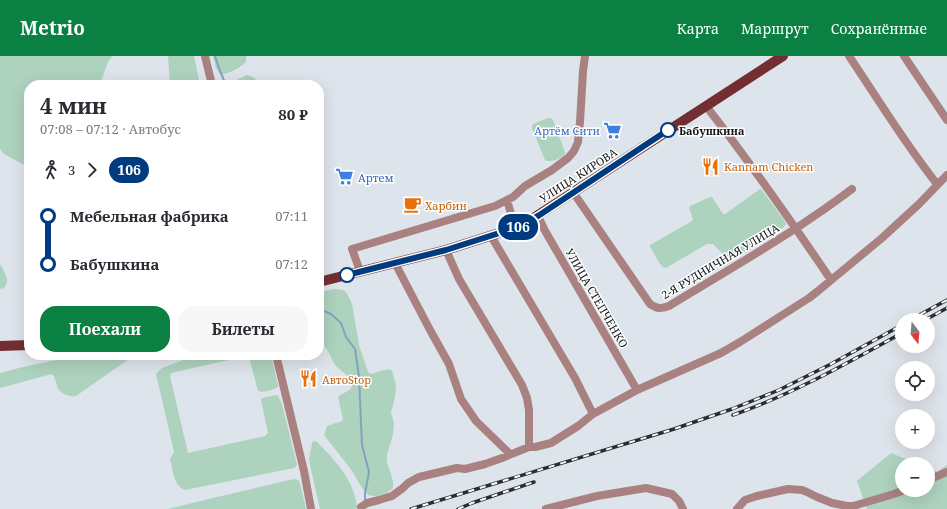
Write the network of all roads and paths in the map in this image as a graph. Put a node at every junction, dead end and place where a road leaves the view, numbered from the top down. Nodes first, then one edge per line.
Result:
1 (205, 56) edge
2 (585, 56) edge
3 (783, 56) edge
4 (849, 56) edge
5 (904, 56) edge
6 (211, 80) edge
7 (706, 106) junction
8 (947, 120) edge
9 (947, 175) edge
10 (937, 184) junction
11 (852, 189) dead end
12 (573, 192) junction
13 (507, 200) junction
14 (538, 216) junction
15 (515, 228) junction
16 (796, 228) junction
17 (491, 236) junction
18 (446, 250) junction
19 (395, 263) junction
20 (360, 271) junction
21 (830, 280) junction
22 (324, 281) edge
23 (24, 345) edge
24 (0, 346) edge
25 (277, 360) edge
26 (637, 390) junction
27 (592, 414) junction
28 (529, 447) junction
29 (510, 454) junction
30 (947, 472) edge
31 (935, 477) edge
32 (895, 494) edge
33 (361, 507) dead end
34 (311, 509) edge
35 (546, 509) edge
36 (683, 509) edge
37 (737, 509) edge

1 - 6 street
2 - 13 street
3 - 7 main road, УЛИЦА КИРОВА
4 - 10 street
5 - 8 street
7 - 12 main road, УЛИЦА КИРОВА
7 - 16 street
9 - 10 street
10 - 21 street
11 - 16 street, 2-Я РУДНИЧНАЯ УЛИЦА
12 - 14 main road, УЛИЦА КИРОВА
12 - 16 street, 2-Я РУДНИЧНАЯ УЛИЦА
13 - 15 street
13 - 20 street
14 - 15 main road, УЛИЦА КИРОВА
14 - 26 street, УЛИЦА СТЕПЧЕНКО
15 - 17 main road, УЛИЦА КИРОВА
16 - 21 street
17 - 18 main road, УЛИЦА КИРОВА
17 - 27 street
18 - 19 main road, УЛИЦА КИРОВА
18 - 28 street
19 - 20 main road, УЛИЦА КИРОВА
19 - 29 street
20 - 22 main road, УЛИЦА КИРОВА
21 - 26 street
23 - 24 main road
25 - 34 street
26 - 27 street
27 - 28 street
28 - 29 street
29 - 33 street
30 - 31 street
32 - 37 street
35 - 36 street

